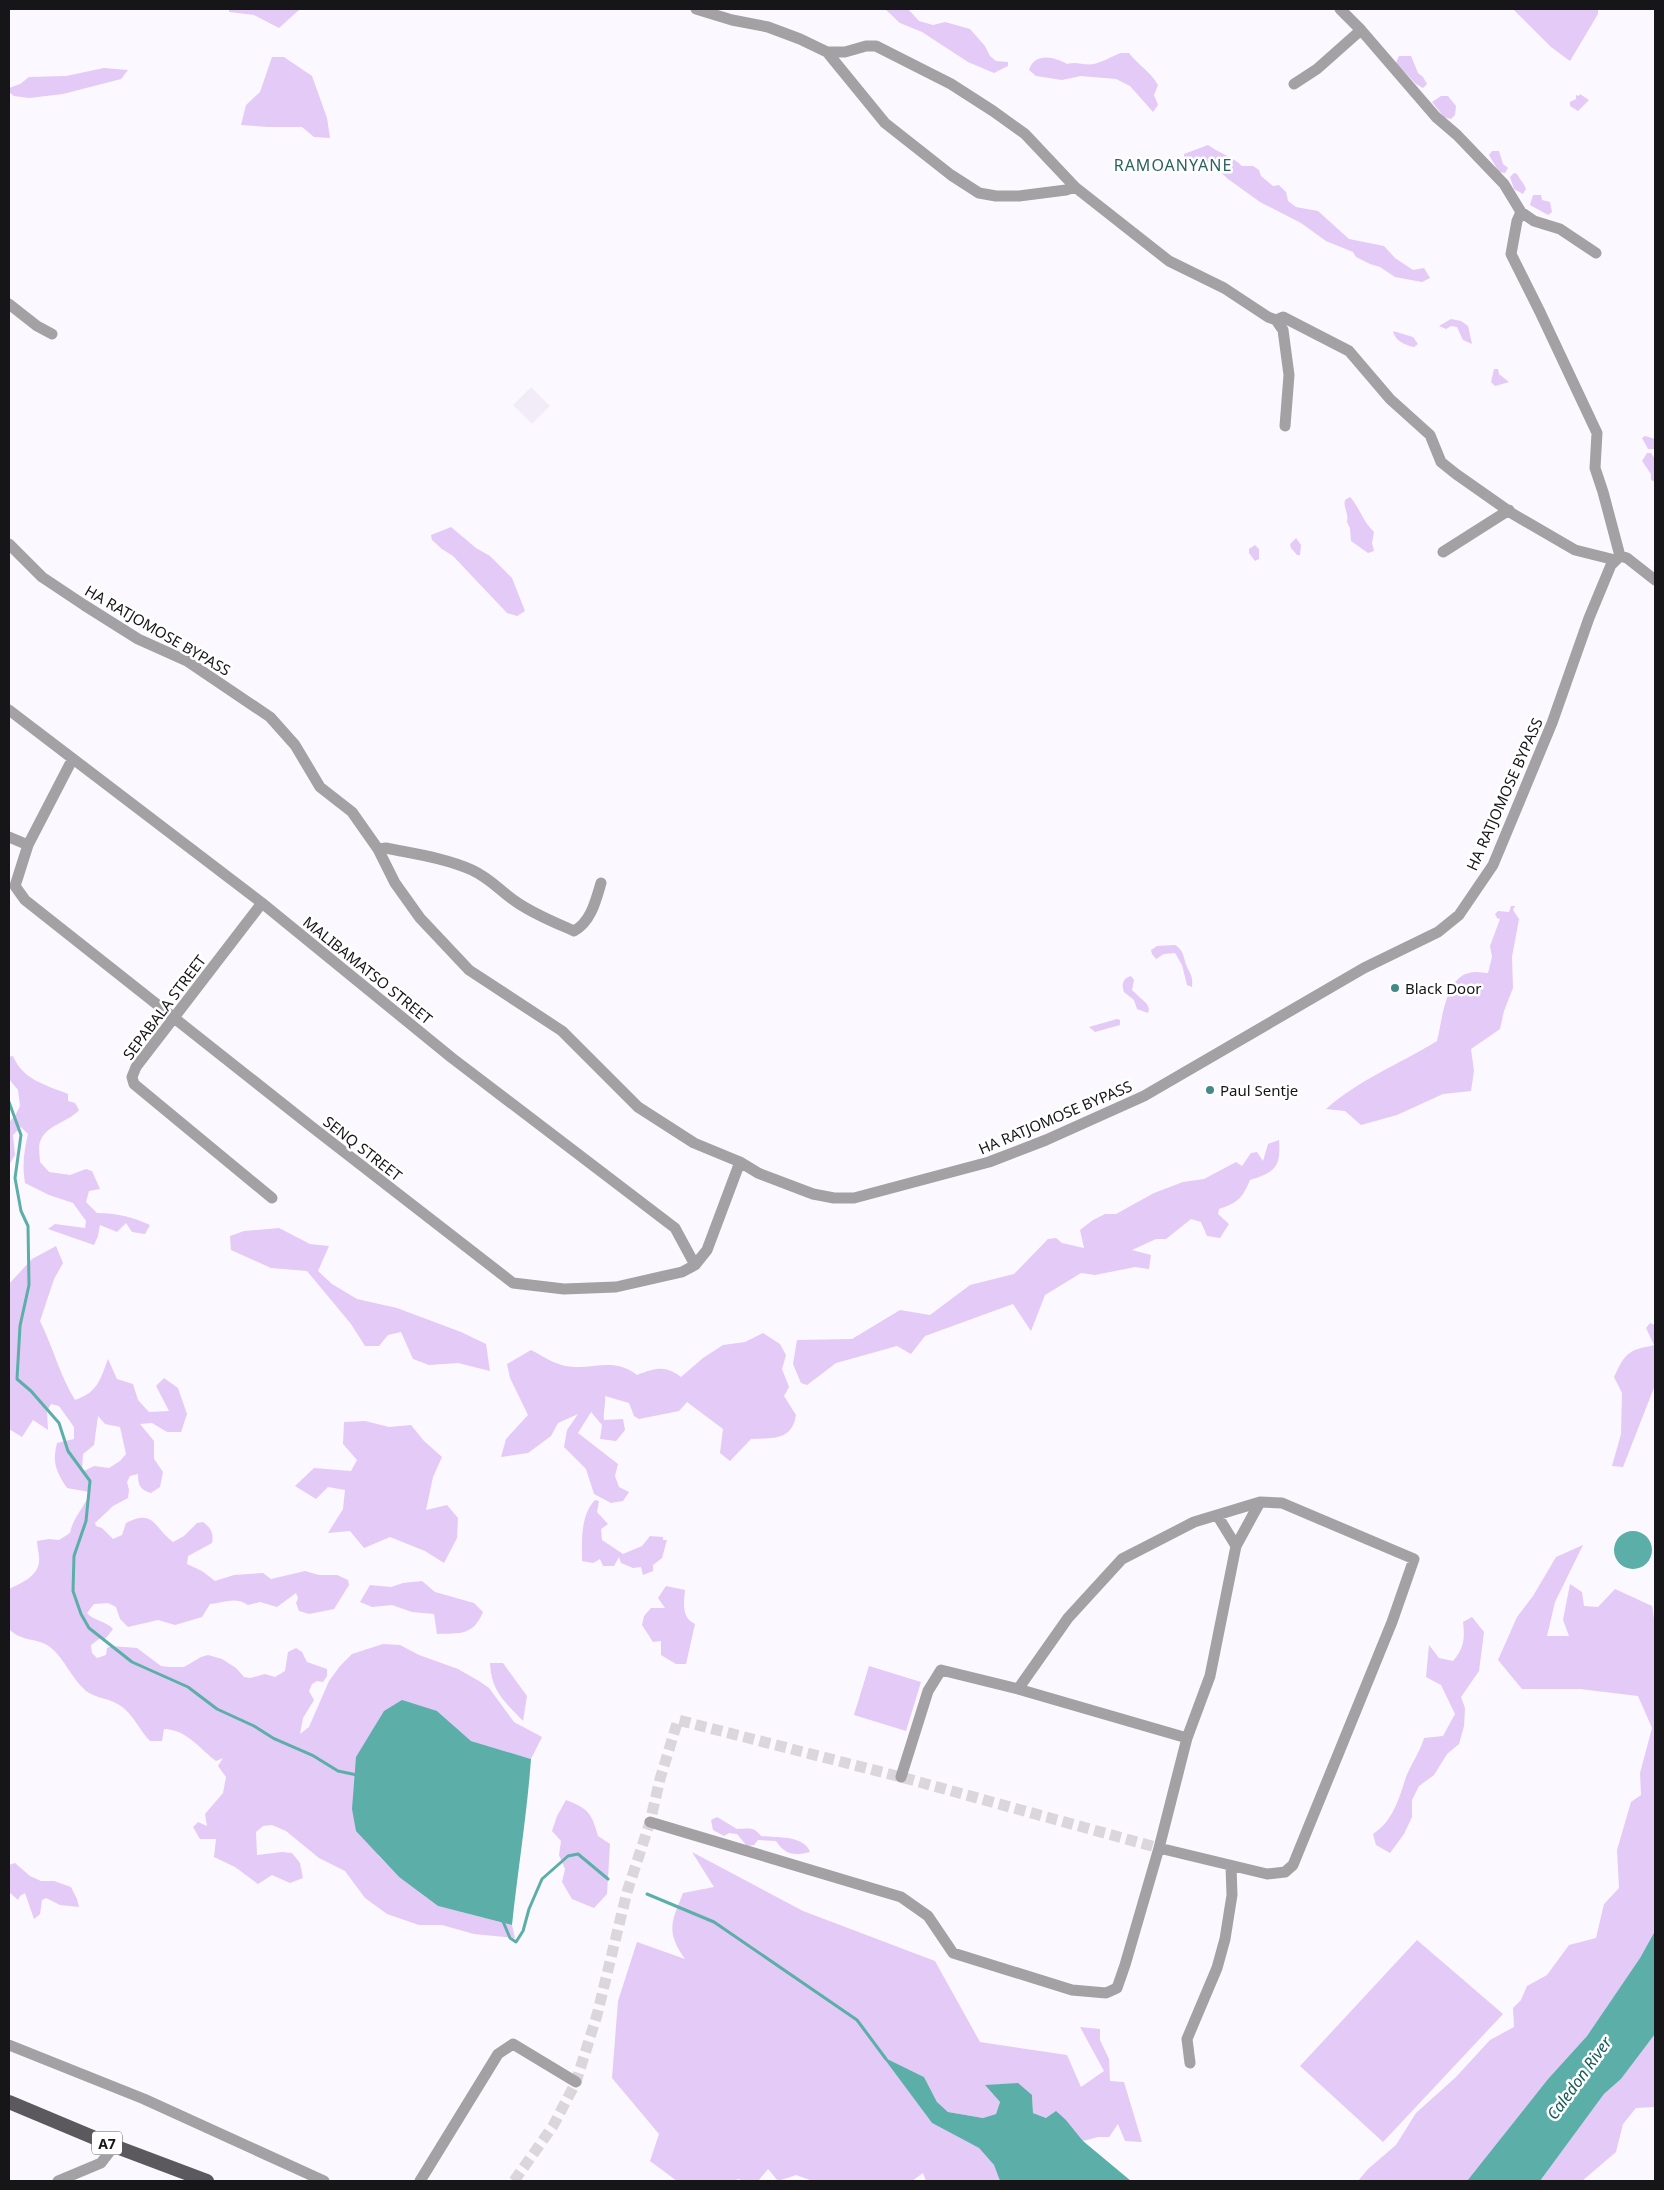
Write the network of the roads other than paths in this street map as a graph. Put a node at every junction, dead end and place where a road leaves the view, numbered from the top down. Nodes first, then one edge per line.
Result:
1 (696, 9) edge
2 (1340, 9) edge
3 (1361, 30) junction
4 (827, 52) junction
5 (1294, 84) dead end
6 (1075, 187) junction
7 (1521, 212) junction
8 (1596, 253) dead end
9 (9, 304) edge
10 (1276, 320) junction
11 (52, 334) dead end
12 (1285, 426) dead end
13 (1509, 510) junction
14 (9, 544) edge
15 (1443, 552) dead end
16 (1617, 558) junction
17 (1655, 580) edge
18 (9, 710) edge
19 (72, 760) junction
20 (9, 837) edge
21 (28, 845) junction
22 (378, 849) junction
23 (601, 883) dead end
24 (262, 903) junction
25 (174, 1017) junction
26 (740, 1162) junction
27 (272, 1198) dead end
28 (695, 1265) junction
29 (1260, 1502) junction
30 (1217, 1514) junction
31 (1236, 1546) junction
32 (1018, 1689) junction
33 (1187, 1738) junction
34 (902, 1776) dead end
35 (650, 1822) dead end
36 (1159, 1848) junction
37 (1231, 1866) junction
38 (9, 2045) edge
39 (1190, 2063) dead end
40 (576, 2082) dead end
41 (9, 2102) edge
42 (114, 2146) junction
43 (58, 2181) edge
44 (207, 2181) edge
45 (324, 2181) edge
46 (420, 2181) edge

1 - 4 street
2 - 3 street
3 - 5 street
3 - 7 street
4 - 6 street
4 - 6 street
6 - 10 street
7 - 8 street
7 - 16 street
9 - 11 street
10 - 12 street
10 - 13 street
13 - 15 street
13 - 16 street
14 - 22 street, HA RATJOMOSE BYPASS
16 - 17 street
16 - 26 street, HA RATJOMOSE BYPASS
18 - 19 street, MALIBAMATSO STREET
19 - 21 street
19 - 24 street, MALIBAMATSO STREET
20 - 21 street
21 - 25 street, SENQ STREET
22 - 23 street
22 - 26 street, HA RATJOMOSE BYPASS
24 - 25 street, SEPABALA STREET
24 - 28 street, MALIBAMATSO STREET
25 - 27 street, SEPABALA STREET
25 - 28 street, SENQ STREET
26 - 28 street
29 - 30 street
29 - 31 street
29 - 37 street
30 - 31 street
30 - 32 street
31 - 33 street
32 - 33 street
32 - 34 street
33 - 36 street
35 - 36 street
36 - 37 street
37 - 39 street
38 - 45 street
40 - 46 street
41 - 42 main road, A7
42 - 43 street
42 - 44 main road, A7

